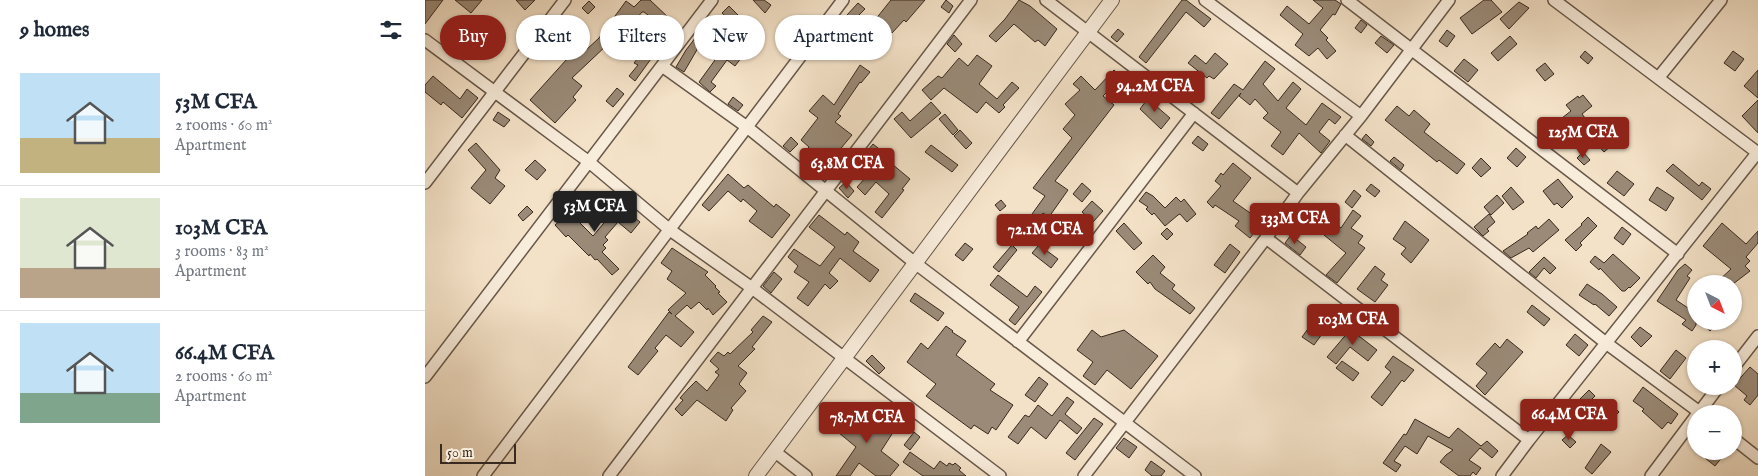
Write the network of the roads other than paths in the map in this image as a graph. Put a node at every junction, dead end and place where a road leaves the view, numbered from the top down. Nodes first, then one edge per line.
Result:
1 (565, 0) edge
2 (712, 0) edge
3 (843, 0) edge
4 (971, 0) edge
5 (1046, 0) edge
6 (1111, 0) edge
7 (1205, 0) edge
8 (1347, 0) edge
9 (1449, 0) edge
10 (1553, 0) edge
11 (1721, 0) edge
12 (1088, 32) junction
13 (425, 40) edge
14 (1411, 49) junction
15 (662, 66) junction
16 (1659, 77) junction
17 (494, 92) junction
18 (1193, 114) junction
19 (1361, 116) junction
20 (747, 127) junction
21 (1345, 135) junction
22 (1758, 152) edge
23 (589, 162) junction
24 (425, 183) edge
25 (826, 190) junction
26 (1298, 193) junction
27 (670, 230) junction
28 (1266, 238) junction
29 (1678, 254) junction
30 (915, 263) junction
31 (752, 288) junction
32 (1758, 336) edge
33 (1018, 342) junction
34 (1606, 343) junction
35 (1742, 357) edge
36 (845, 358) junction
37 (425, 377) edge
38 (1687, 405) edge
39 (1125, 424) junction
40 (1687, 430) edge
41 (1529, 440) junction
42 (1742, 445) edge
43 (774, 451) junction
44 (1758, 458) edge
45 (483, 476) edge
46 (609, 476) edge
47 (756, 476) edge
48 (806, 476) edge
49 (1000, 476) edge
50 (1084, 476) edge
51 (1195, 476) edge
52 (1502, 476) edge
53 (1651, 476) edge

1 - 17 street
2 - 15 street
3 - 20 street
4 - 25 street
5 - 12 street
6 - 12 street
7 - 19 street
8 - 14 street
9 - 14 street
10 - 16 street
11 - 16 street
12 - 18 street
12 - 30 street
13 - 17 street
14 - 19 street
14 - 29 street
15 - 20 street
15 - 23 street
16 - 22 street
17 - 23 street
17 - 24 street
18 - 26 street
18 - 33 street
19 - 21 street
20 - 25 street
20 - 27 street
21 - 26 street
21 - 34 street
22 - 29 street
23 - 27 street
23 - 37 street
25 - 30 street
25 - 31 street
26 - 28 street
27 - 31 street
27 - 45 street
28 - 39 street
28 - 41 street
29 - 34 street
30 - 33 street
30 - 36 street
31 - 36 street
31 - 46 street
32 - 35 street
33 - 39 street
34 - 38 street
34 - 41 street
36 - 43 street
36 - 49 street
39 - 50 street
39 - 51 street
40 - 53 street
41 - 52 street
42 - 44 street
43 - 47 street
43 - 48 street

